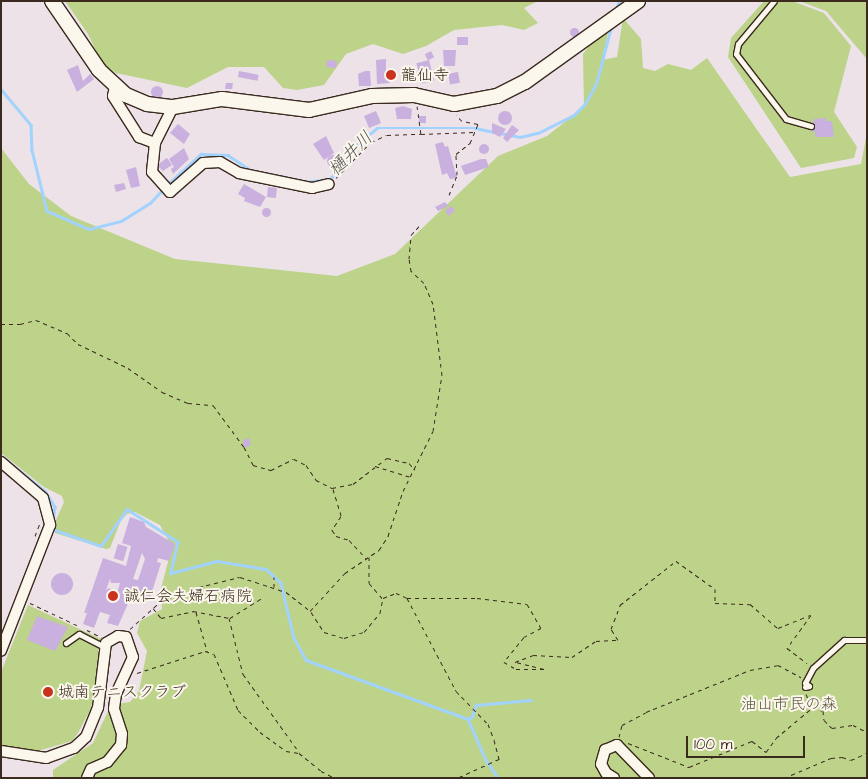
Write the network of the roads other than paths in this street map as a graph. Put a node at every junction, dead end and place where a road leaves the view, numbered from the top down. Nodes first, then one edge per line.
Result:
1 (52, 1) edge
2 (638, 1) edge
3 (774, 1) edge
4 (115, 87) junction
5 (173, 107) junction
6 (811, 126) dead end
7 (155, 144) junction
8 (329, 184) road end
9 (1, 462) edge
10 (867, 640) edge
11 (66, 643) dead end
12 (106, 644) junction
13 (1, 651) edge
14 (806, 688) road end
15 (1, 751) edge
16 (88, 778) edge
17 (614, 778) edge
18 (649, 778) edge

1 - 4 street
2 - 5 street
3 - 6 lane
4 - 5 street
4 - 7 street
5 - 7 street
7 - 8 street
9 - 13 street
10 - 14 lane
11 - 12 lane
12 - 15 street
12 - 16 street
17 - 18 street

